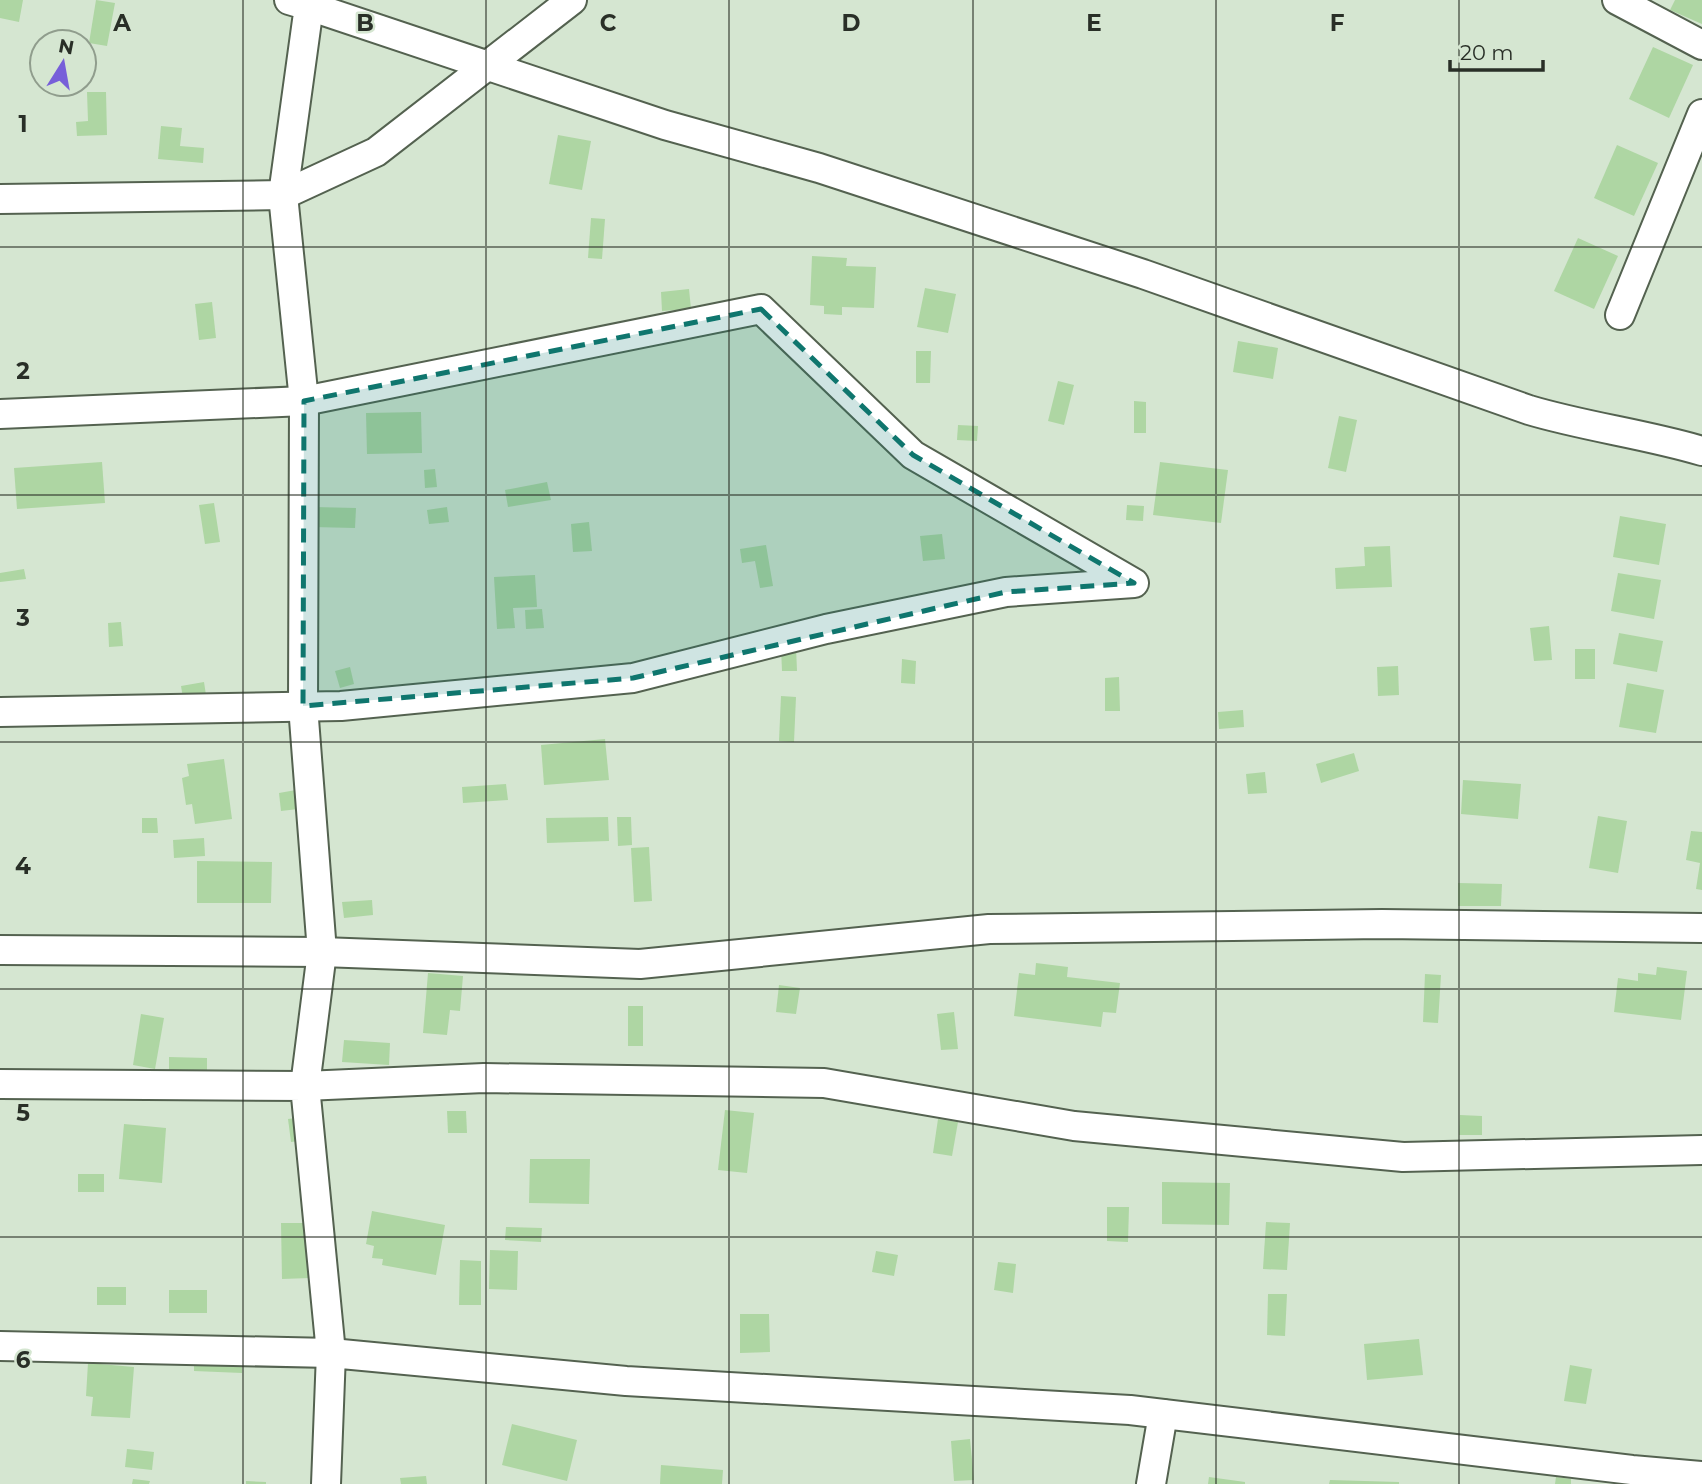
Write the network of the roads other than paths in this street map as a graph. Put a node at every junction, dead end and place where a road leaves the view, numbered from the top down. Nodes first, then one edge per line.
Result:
1 (572, 0) edge
2 (1617, 0) edge
3 (299, 3) edge
4 (1702, 45) edge
5 (489, 64) junction
6 (1702, 114) edge
7 (283, 195) junction
8 (0, 199) edge
9 (1620, 315) dead end
10 (304, 401) junction
11 (0, 414) edge
12 (1702, 451) edge
13 (303, 706) junction
14 (0, 712) edge
15 (1702, 928) edge
16 (0, 950) edge
17 (322, 952) junction
18 (0, 1084) edge
19 (304, 1086) junction
20 (1702, 1150) edge
21 (0, 1346) edge
22 (331, 1353) junction
23 (1163, 1413) junction
24 (1702, 1476) edge
25 (326, 1484) edge
26 (1151, 1484) edge

1 - 5 street
2 - 4 street
3 - 5 street
3 - 7 street
5 - 7 street
5 - 12 street
6 - 9 street
7 - 8 street
7 - 10 street
10 - 11 street
10 - 13 street
10 - 13 street
13 - 14 street
13 - 17 street
15 - 17 street
16 - 17 street
17 - 19 street
18 - 19 street
19 - 20 street
19 - 22 street
21 - 22 street
22 - 23 street
22 - 25 street
23 - 24 street
23 - 26 street

